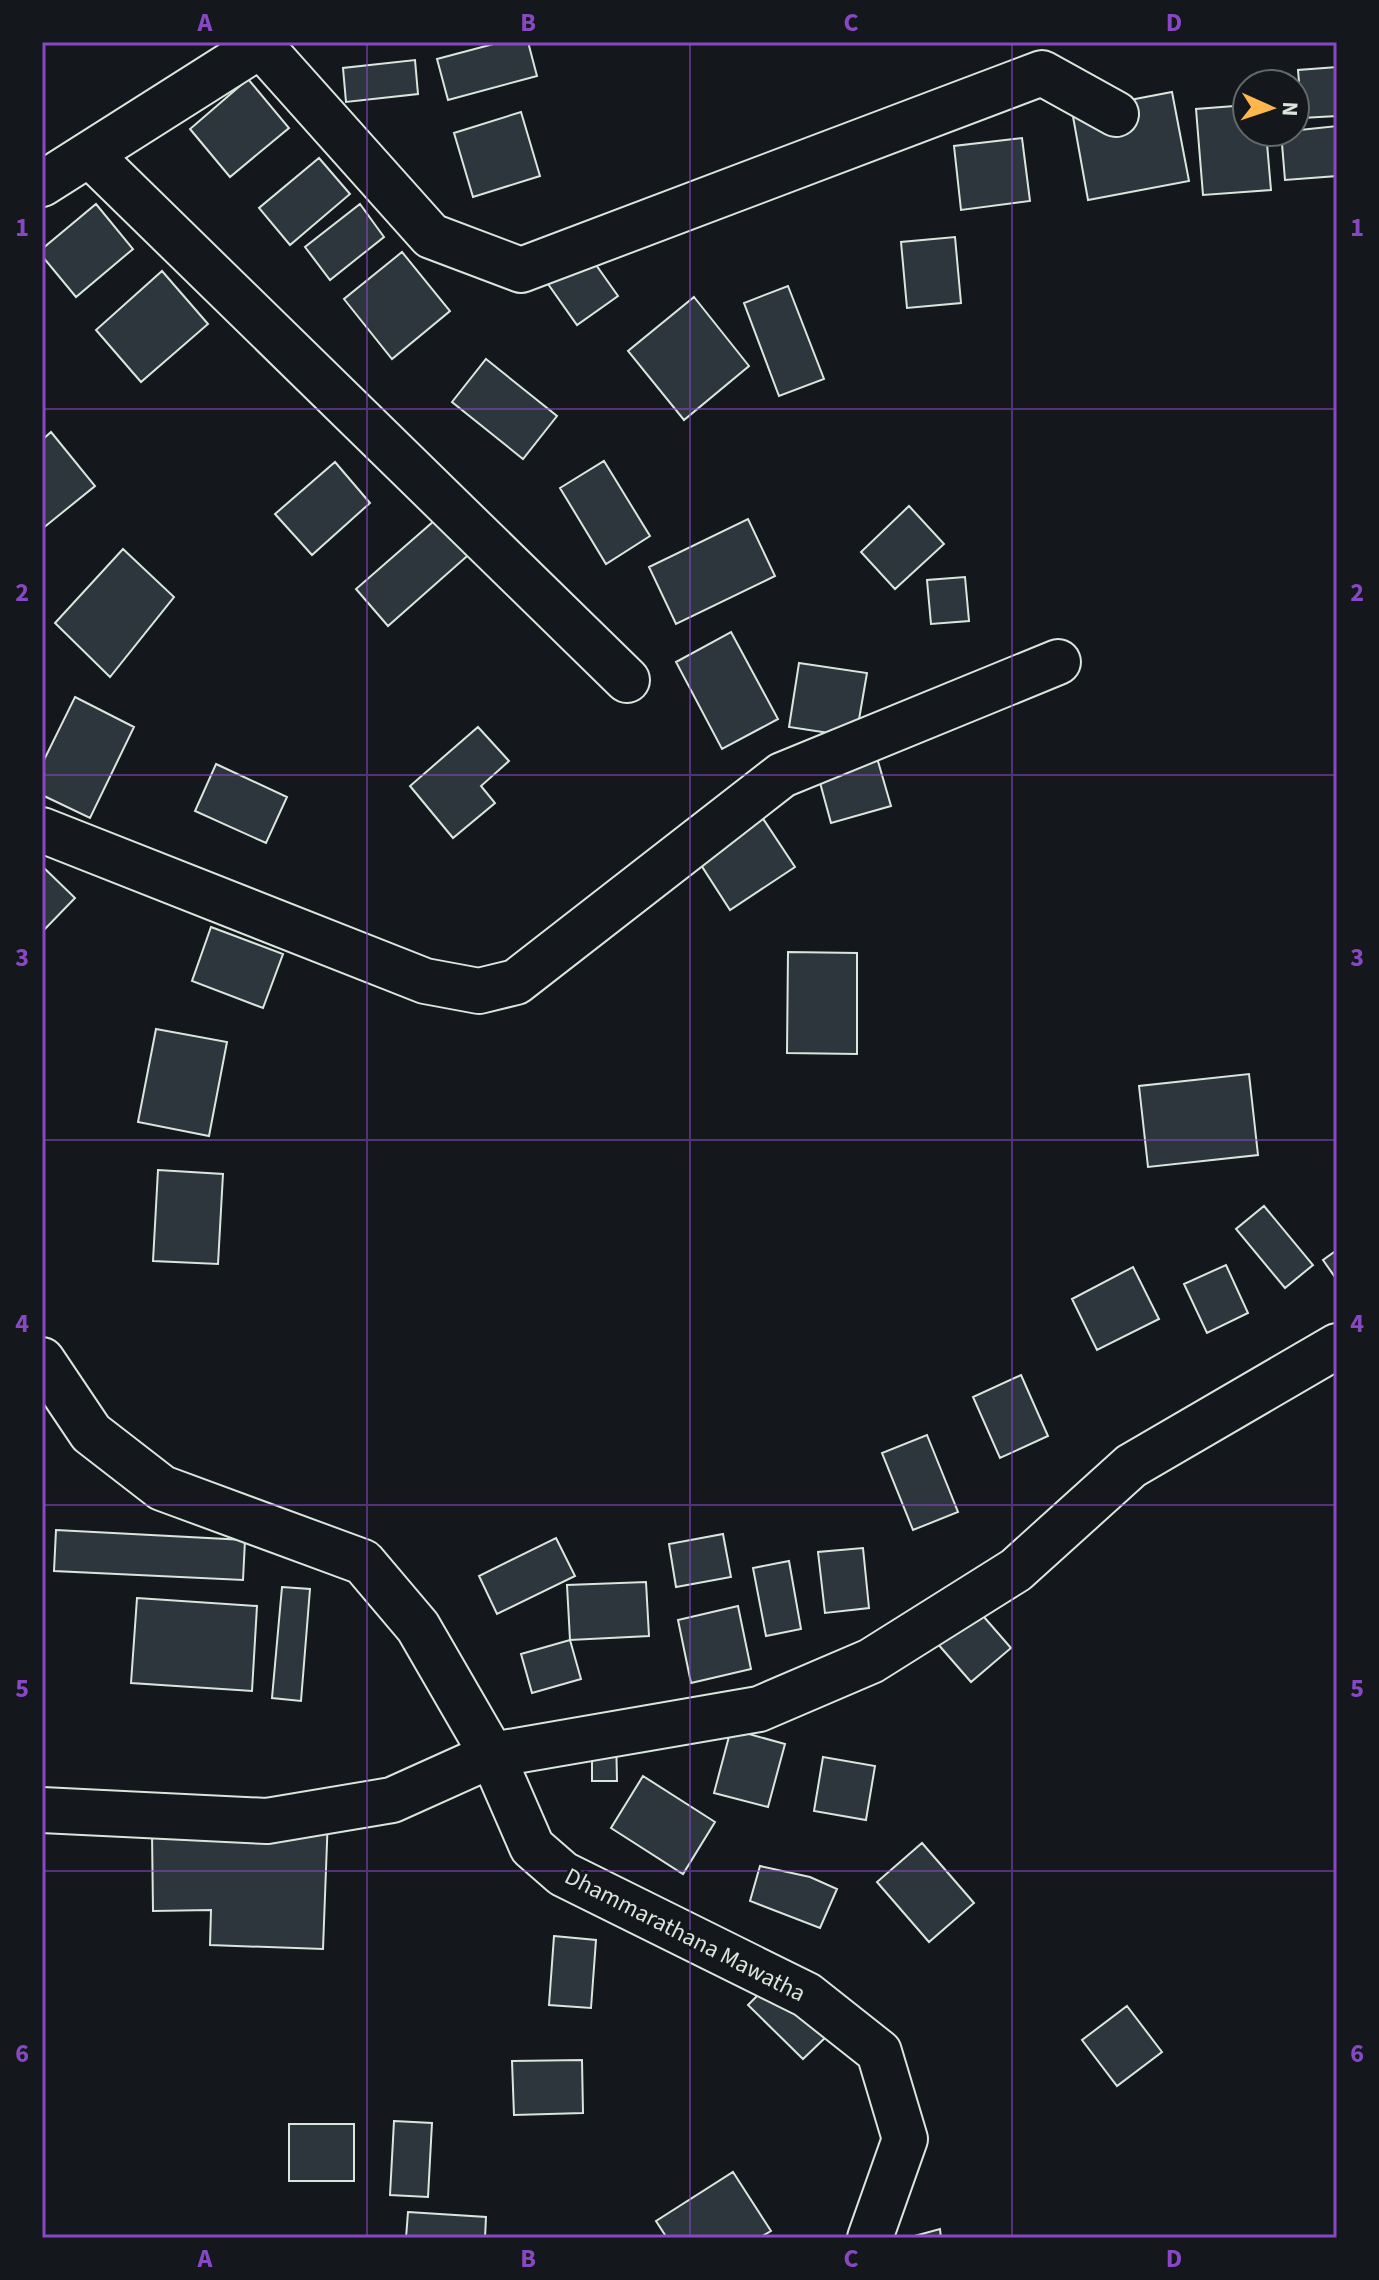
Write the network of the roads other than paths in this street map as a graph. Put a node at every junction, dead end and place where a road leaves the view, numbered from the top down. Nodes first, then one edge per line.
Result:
1 (264, 45) edge
2 (1116, 114) dead end
3 (91, 156) junction
4 (42, 184) edge
5 (1058, 662) dead end
6 (627, 680) dead end
7 (42, 830) edge
8 (1337, 1346) edge
9 (42, 1360) edge
10 (492, 1755) junction
11 (42, 1810) edge
12 (870, 2238) edge

1 - 2 street
1 - 3 street
3 - 4 street
3 - 6 street
5 - 7 street
8 - 10 street
9 - 10 street, Dhammarathana Mawatha
10 - 11 street
10 - 12 street, Dhammarathana Mawatha

